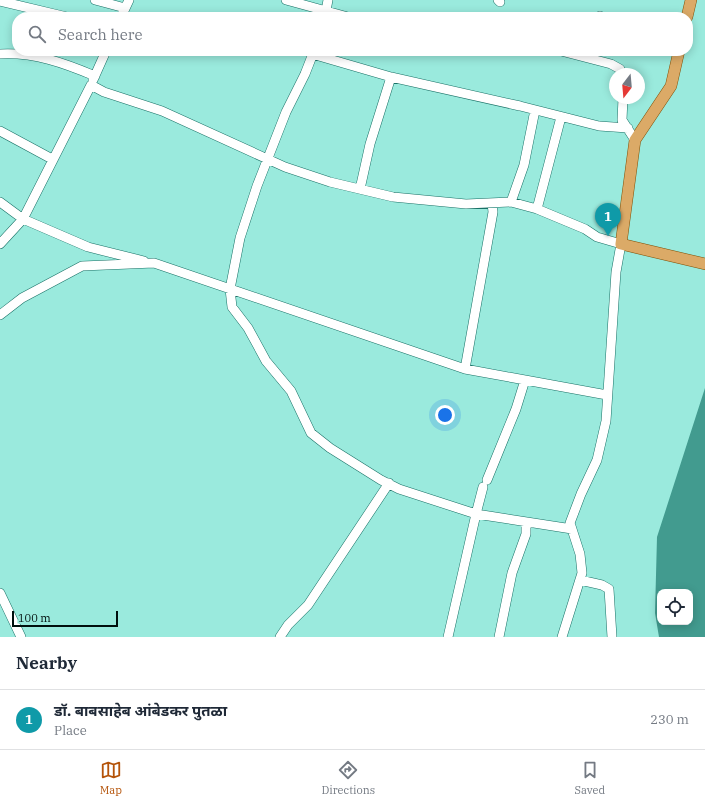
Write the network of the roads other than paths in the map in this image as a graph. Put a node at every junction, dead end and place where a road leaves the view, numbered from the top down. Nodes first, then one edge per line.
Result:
1 (0, 0) edge
2 (95, 0) edge
3 (286, 0) edge
4 (328, 0) edge
5 (691, 0) edge
6 (127, 4) edge
7 (47, 12) edge
8 (320, 12) edge
9 (326, 12) edge
10 (688, 12) edge
11 (12, 53) edge
12 (0, 54) edge
13 (33, 56) edge
14 (104, 56) edge
15 (312, 56) edge
16 (323, 56) edge
17 (596, 56) edge
18 (678, 56) edge
19 (618, 68) edge
20 (95, 76) junction
21 (391, 77) junction
22 (91, 85) junction
23 (623, 104) edge
24 (535, 110) junction
25 (560, 117) junction
26 (628, 128) junction
27 (0, 131) edge
28 (635, 140) junction
29 (52, 159) junction
30 (268, 160) junction
31 (360, 189) junction
32 (0, 202) edge
33 (511, 202) junction
34 (492, 203) junction
35 (536, 209) junction
36 (23, 219) junction
37 (0, 244) edge
38 (621, 244) junction
39 (154, 263) junction
40 (705, 264) edge
41 (230, 289) junction
42 (0, 315) edge
43 (465, 369) junction
44 (524, 380) junction
45 (607, 395) junction
46 (389, 484) junction
47 (476, 514) junction
48 (526, 522) junction
49 (572, 529) junction
50 (580, 580) junction
51 (0, 594) edge
52 (21, 637) edge
53 (280, 637) edge
54 (448, 637) edge
55 (499, 637) edge
56 (562, 637) edge
57 (612, 637) edge

1 - 7 street
2 - 6 street
3 - 8 street
4 - 9 street
5 - 10 main road
11 - 12 street
13 - 20 street
14 - 20 street
15 - 30 street
16 - 21 street
17 - 19 street
18 - 28 main road
20 - 22 street
21 - 24 street
21 - 31 street
22 - 29 street
22 - 30 street
23 - 26 street
24 - 25 street
24 - 33 street
25 - 26 street
25 - 35 street
26 - 28 street
27 - 29 street
28 - 38 main road
29 - 36 street
30 - 31 street
30 - 41 street
31 - 34 street
32 - 36 street
33 - 34 street
33 - 35 street
34 - 43 street
35 - 38 street
36 - 37 street
36 - 39 street
38 - 40 main road
38 - 45 street
39 - 41 street
39 - 42 street
41 - 43 street
41 - 46 street
43 - 44 street
44 - 45 street
44 - 47 street
45 - 49 street
46 - 47 street
46 - 53 street
47 - 48 street
47 - 54 street
48 - 49 street
48 - 55 street
49 - 50 street
50 - 56 street
50 - 57 street
51 - 52 street

